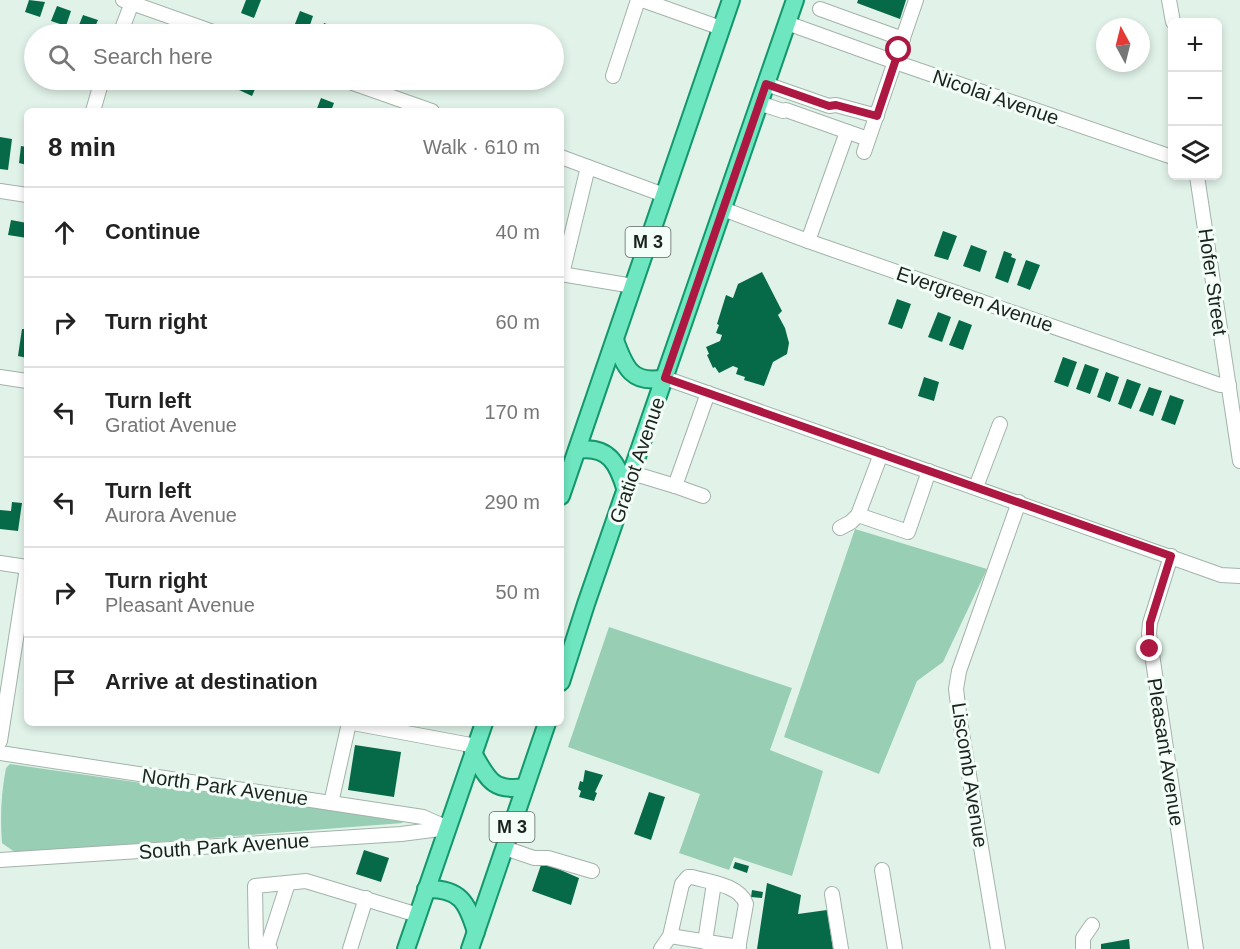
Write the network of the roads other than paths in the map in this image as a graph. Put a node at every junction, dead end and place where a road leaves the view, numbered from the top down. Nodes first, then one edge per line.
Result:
1 (640, 0) edge
2 (731, 0) edge
3 (795, 0) edge
4 (916, 0) edge
5 (1170, 0) edge
6 (129, 1) edge
7 (1172, 18) edge
8 (787, 22) junction
9 (123, 24) edge
10 (192, 24) edge
11 (721, 28) junction
12 (820, 34) junction
13 (903, 39) junction
14 (895, 62) junction
15 (614, 76) dead end
16 (766, 84) junction
17 (99, 90) edge
18 (372, 90) edge
19 (759, 103) junction
20 (94, 108) edge
21 (423, 108) edge
22 (877, 116) junction
23 (847, 132) junction
24 (1168, 155) edge
25 (564, 159) edge
26 (588, 167) junction
27 (1198, 180) edge
28 (0, 191) edge
29 (24, 195) edge
30 (664, 195) junction
31 (723, 209) junction
32 (808, 241) junction
33 (564, 262) edge
34 (564, 274) edge
35 (633, 286) junction
36 (615, 340) junction
37 (0, 377) edge
38 (665, 378) junction
39 (24, 381) edge
40 (1229, 385) junction
41 (708, 393) junction
42 (1000, 424) dead end
43 (881, 454) junction
44 (570, 458) edge
45 (1240, 461) edge
46 (930, 471) junction
47 (632, 473) junction
48 (564, 483) edge
49 (675, 486) junction
50 (976, 487) junction
51 (626, 491) junction
52 (703, 496) dead end
53 (1019, 502) junction
54 (858, 515) junction
55 (840, 528) dead end
56 (1171, 556) junction
57 (0, 563) edge
58 (24, 567) edge
59 (1240, 576) edge
60 (24, 586) edge
61 (564, 673) edge
62 (350, 726) edge
63 (365, 726) edge
64 (483, 726) edge
65 (546, 726) edge
66 (0, 741) edge
67 (475, 750) junction
68 (0, 753) edge
69 (525, 787) junction
70 (331, 803) junction
71 (448, 828) junction
72 (505, 848) junction
73 (0, 860) edge
74 (882, 870) dead end
75 (592, 871) dead end
76 (288, 883) junction
77 (714, 883) junction
78 (426, 889) junction
79 (832, 894) dead end
80 (366, 898) junction
81 (418, 915) junction
82 (1092, 925) dead end
83 (476, 932) junction
84 (670, 936) junction
85 (705, 942) junction
86 (739, 948) edge
87 (268, 949) edge
88 (350, 949) edge
89 (406, 949) edge
90 (470, 949) edge
91 (662, 949) edge
92 (841, 949) edge
93 (895, 949) edge
94 (998, 949) edge
95 (1083, 949) edge
96 (1196, 949) edge

1 - 11 street
1 - 15 street
2 - 11 main road, M 3
3 - 8 main road, Gratiot Avenue
4 - 13 street
5 - 7 street
6 - 9 street
6 - 10 street
8 - 12 street, Nicolai Avenue
8 - 16 main road, Gratiot Avenue
11 - 30 main road, M 3
12 - 13 street
12 - 14 street, Nicolai Avenue
13 - 14 street
14 - 22 street
14 - 24 street, Nicolai Avenue
16 - 19 main road, Gratiot Avenue
16 - 22 street
17 - 20 street
18 - 21 street
19 - 23 street
19 - 31 main road, Gratiot Avenue
22 - 23 street
23 - 32 street
25 - 26 street
26 - 30 street
26 - 33 street
27 - 40 street, Hofer Street
28 - 29 street
30 - 35 main road, M 3
31 - 32 street, Evergreen Avenue
31 - 38 main road, Gratiot Avenue
32 - 40 street, Evergreen Avenue
34 - 35 street
35 - 36 main road, M 3
36 - 38 main road
36 - 44 main road, M 3
37 - 39 street
38 - 41 street
38 - 47 main road, Gratiot Avenue
40 - 45 street, Hofer Street
41 - 43 street
41 - 49 street
42 - 50 street
43 - 46 street
43 - 54 street
44 - 48 main road, M 3
44 - 51 main road
46 - 50 street
46 - 54 street
47 - 49 street
47 - 51 main road, Gratiot Avenue
49 - 52 street
50 - 53 street
51 - 61 main road, Gratiot Avenue
53 - 56 street
53 - 94 street, Liscomb Avenue
54 - 55 street
56 - 59 street
56 - 96 street, Pleasant Avenue
57 - 58 street
60 - 66 street
62 - 70 street
63 - 67 street
64 - 67 main road
65 - 69 main road, M 3
67 - 69 main road
67 - 71 main road
68 - 70 street, North Park Avenue
69 - 72 main road, M 3
70 - 71 street, North Park Avenue
71 - 73 street, South Park Avenue
71 - 78 main road
72 - 75 street
72 - 83 main road, M 3
74 - 93 street
76 - 80 street
76 - 87 street
76 - 87 street
77 - 84 street
77 - 85 street
77 - 86 street
78 - 81 main road
78 - 83 main road
79 - 92 street
80 - 81 street
80 - 88 street
81 - 89 main road
82 - 95 street
83 - 90 main road, M 3
84 - 85 street
84 - 91 street
85 - 86 street

